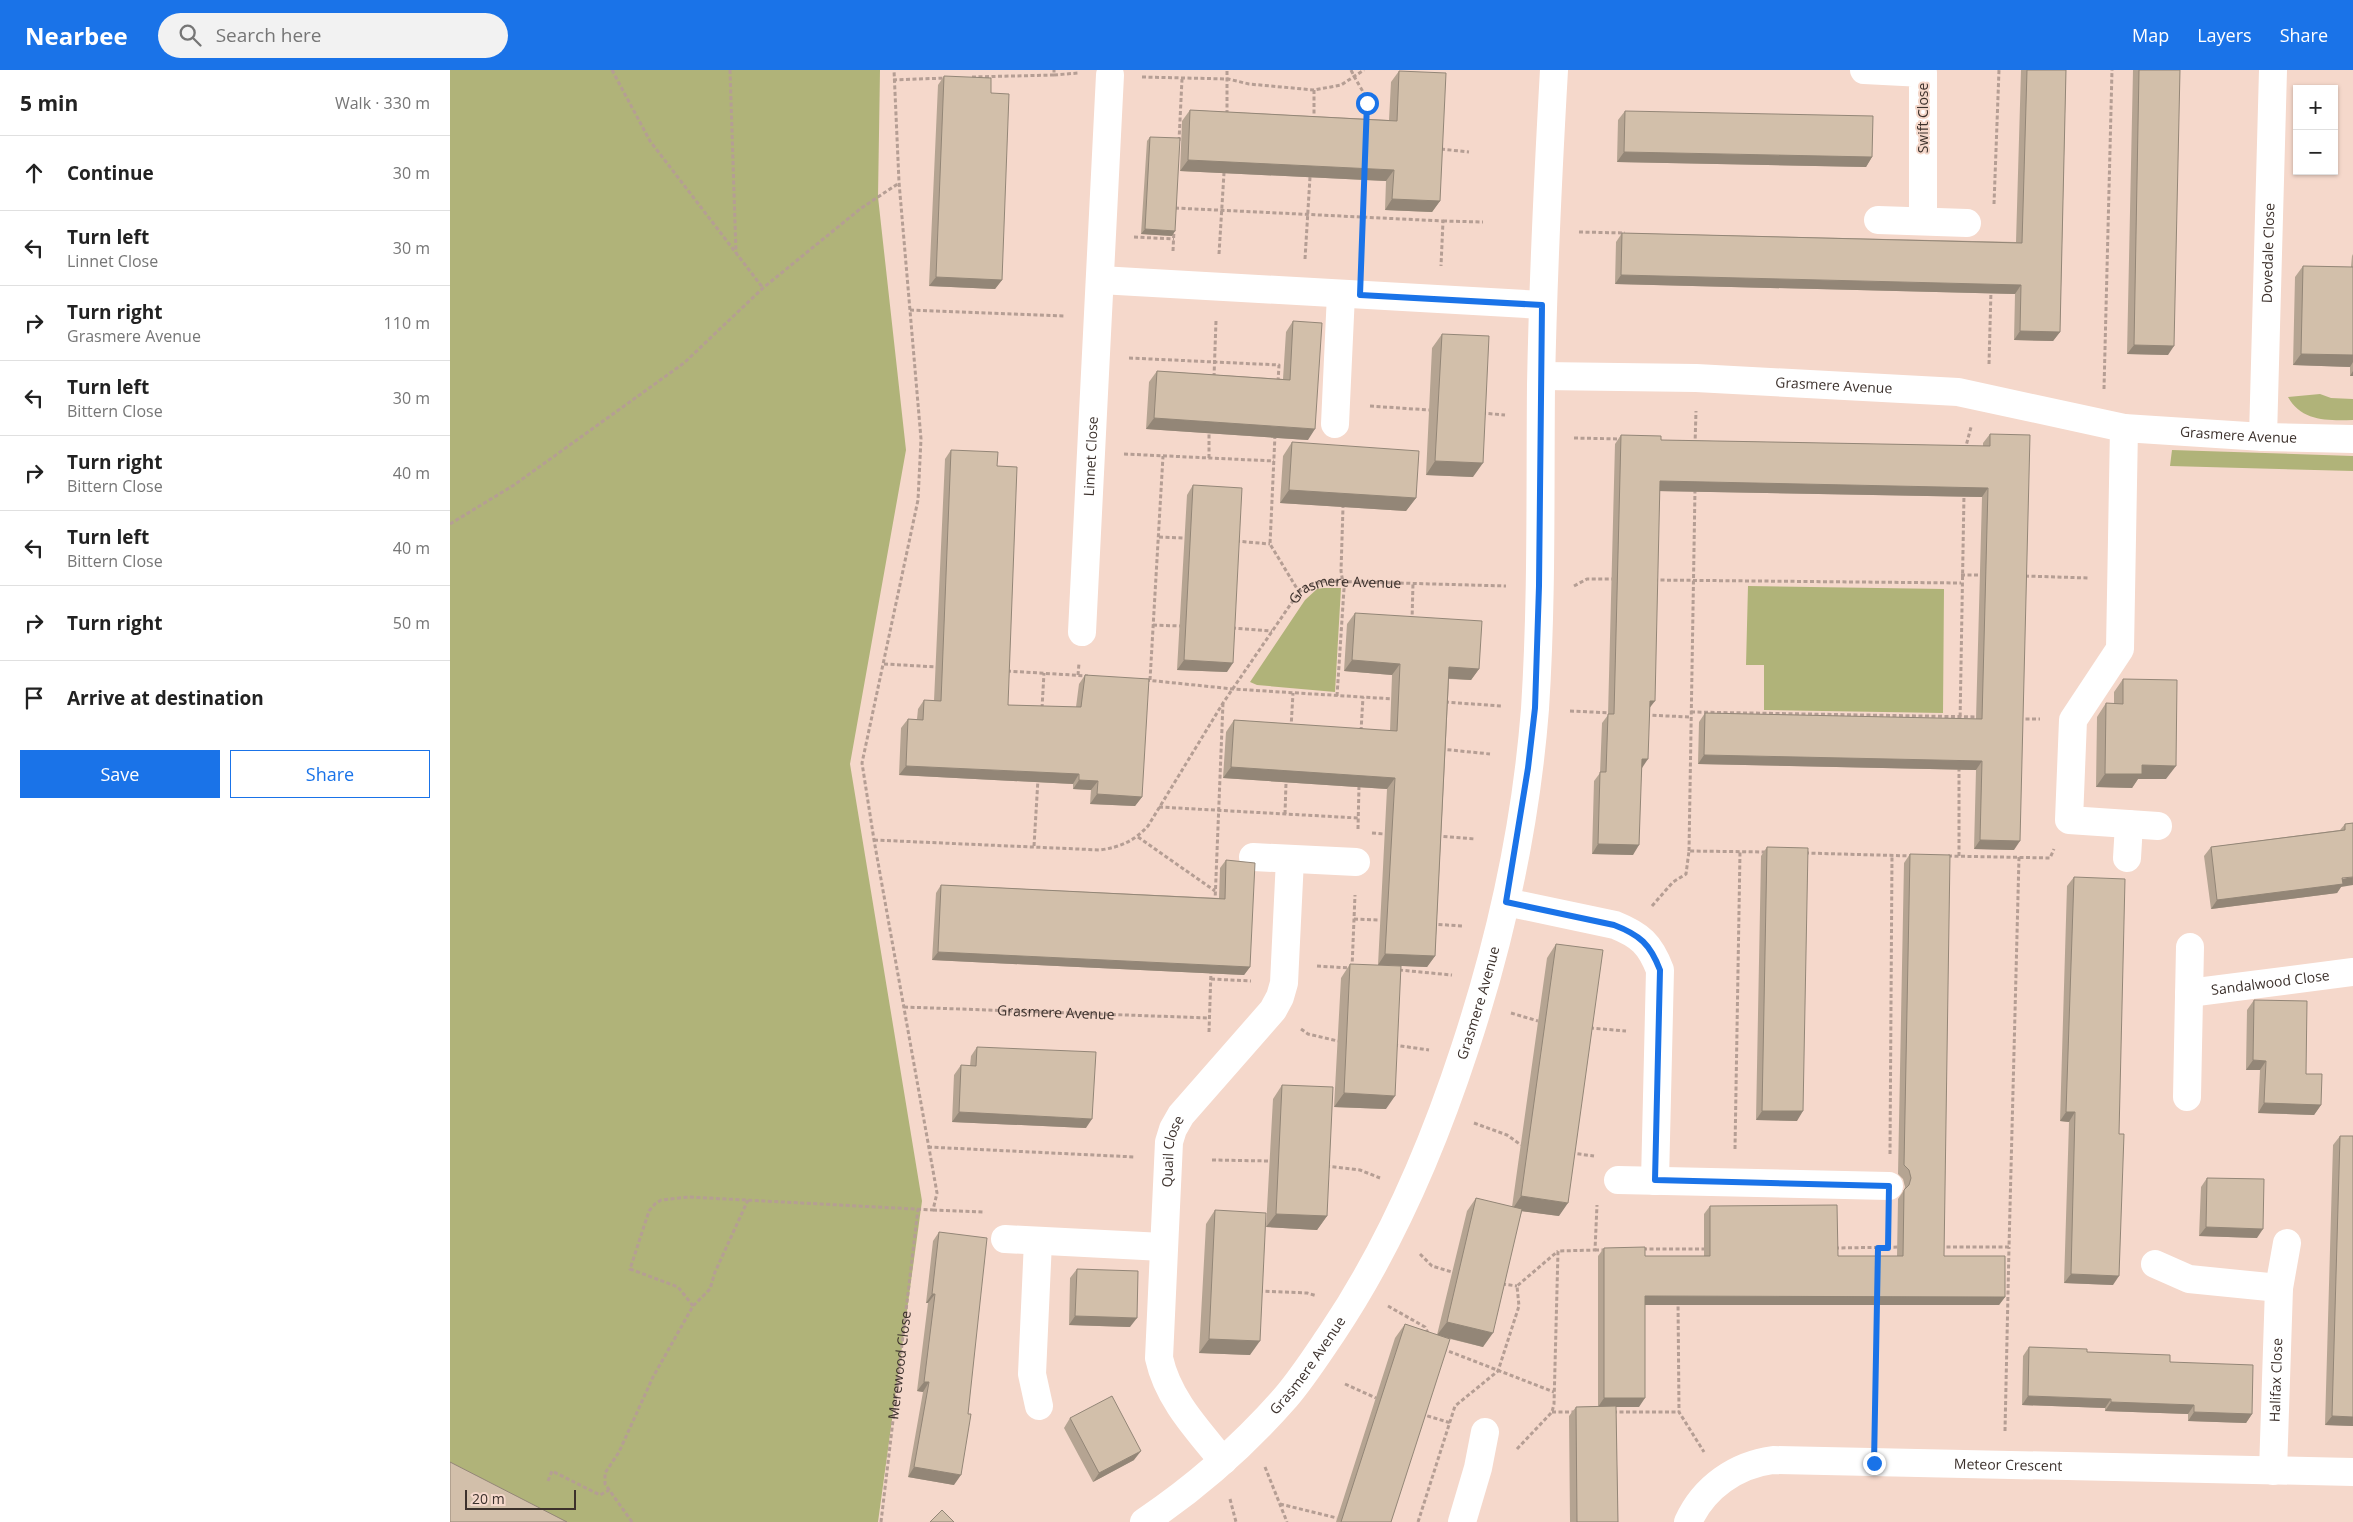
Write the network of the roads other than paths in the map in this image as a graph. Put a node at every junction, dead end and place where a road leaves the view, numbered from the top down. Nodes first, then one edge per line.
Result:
1 (1554, 70) edge
2 (1864, 70) edge
3 (2273, 70) edge
4 (1110, 75) road end
5 (1878, 220) dead end
6 (1922, 221) junction
7 (1967, 223) dead end
8 (1100, 280) junction
9 (1350, 294) junction
10 (1542, 305) junction
11 (1542, 376) junction
12 (1335, 414) road end
13 (2113, 426) junction
14 (2263, 437) junction
15 (2353, 439) edge
16 (1082, 632) dead end
17 (2129, 824) junction
18 (2158, 826) dead end
19 (1252, 857) dead end
20 (2127, 858) dead end
21 (1290, 859) junction
22 (1356, 862) dead end
23 (1506, 902) junction
24 (2190, 947) dead end
25 (2353, 972) edge
26 (2189, 993) junction
27 (2187, 1097) dead end
28 (1618, 1180) road end
29 (1655, 1180) junction
30 (1889, 1186) road end
31 (1005, 1239) dead end
32 (1038, 1241) junction
33 (2287, 1243) dead end
34 (1163, 1247) junction
35 (2155, 1264) dead end
36 (2279, 1288) junction
37 (1038, 1406) dead end
38 (1485, 1432) dead end
39 (1223, 1461) junction
40 (2273, 1470) junction
41 (2353, 1472) edge
42 (1144, 1522) edge
43 (1462, 1522) edge
44 (1688, 1522) edge

1 - 10 street, Grasmere Avenue
2 - 6 street, Swift Close
3 - 14 street, Dovedale Close
4 - 8 street, Linnet Close
5 - 6 street
6 - 7 street
8 - 9 street
8 - 16 street, Linnet Close
9 - 10 street
9 - 12 street
10 - 11 street, Grasmere Avenue
11 - 13 street, Grasmere Avenue
11 - 23 street, Grasmere Avenue
13 - 14 street, Grasmere Avenue
13 - 17 street
14 - 15 street, Grasmere Avenue
17 - 18 street
17 - 20 street
19 - 21 street
21 - 22 street
21 - 34 street, Quail Close
23 - 29 street
23 - 39 street, Grasmere Avenue
24 - 26 street
25 - 26 street, Sandalwood Close
26 - 27 street
28 - 29 street
29 - 30 street
31 - 32 street
32 - 34 street
32 - 37 street
33 - 36 street, Halifax Close
34 - 39 street, Quail Close
35 - 36 street
36 - 40 street, Halifax Close
38 - 43 street
39 - 42 street, Grasmere Avenue
40 - 41 street, Meteor Crescent
40 - 44 street, Meteor Crescent

